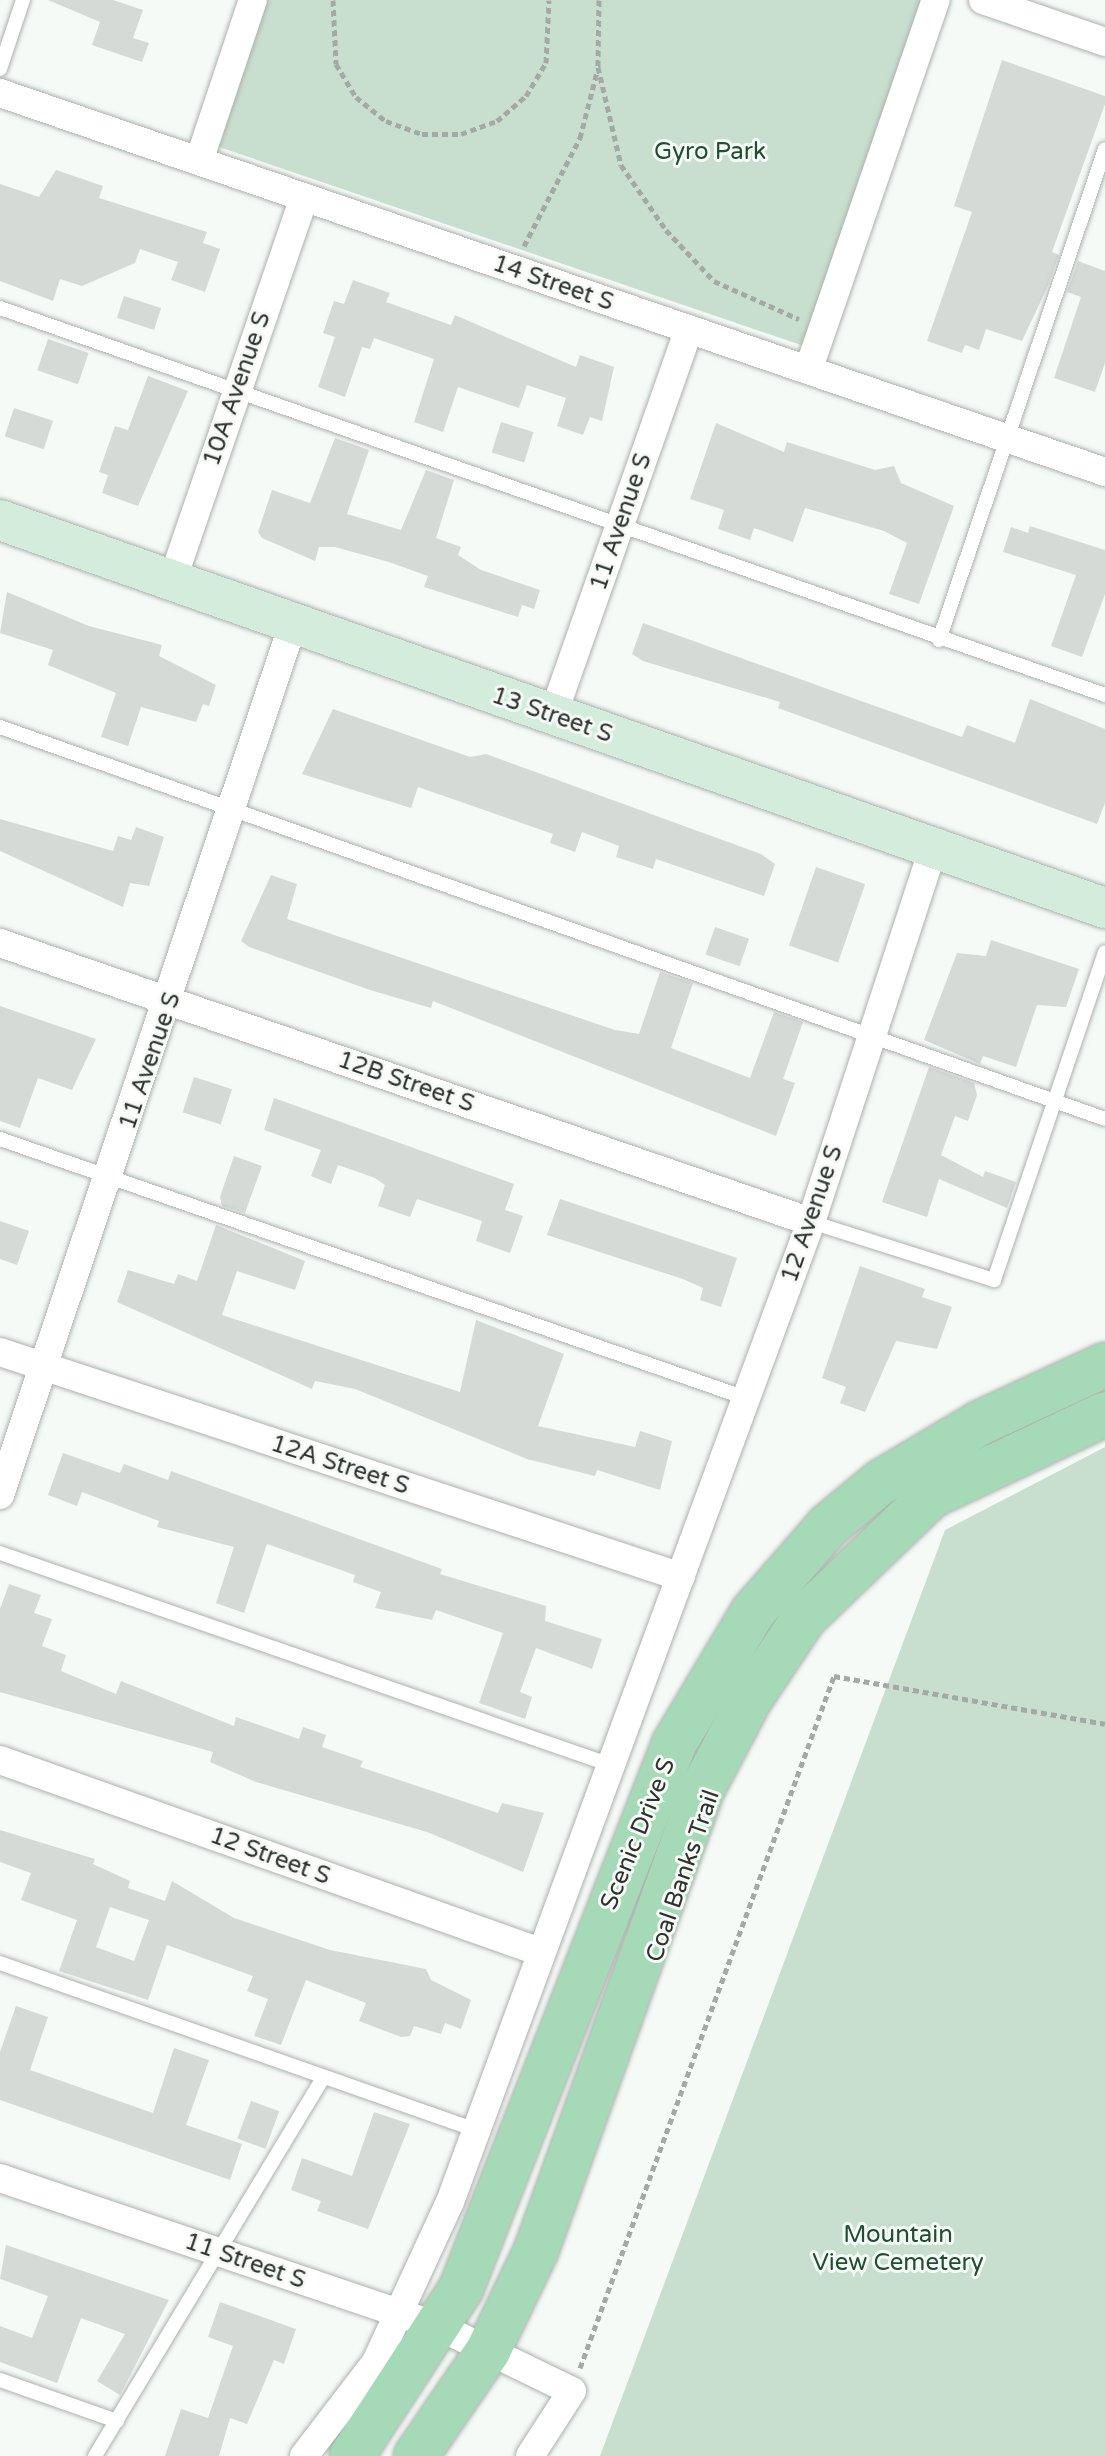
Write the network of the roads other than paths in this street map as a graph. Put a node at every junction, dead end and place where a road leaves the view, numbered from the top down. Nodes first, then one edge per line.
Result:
1 (23, 0) edge
2 (253, 0) edge
3 (936, 0) edge
4 (983, 0) edge
5 (1105, 42) edge
6 (0, 69) edge
7 (0, 93) edge
8 (1105, 149) edge
9 (199, 161) junction
10 (304, 198) junction
11 (0, 308) edge
12 (689, 329) junction
13 (809, 368) junction
14 (236, 392) junction
15 (1009, 438) junction
16 (1105, 472) edge
17 (0, 520) edge
18 (619, 529) junction
19 (172, 581) junction
20 (293, 624) junction
21 (939, 640) junction
22 (1105, 695) edge
23 (553, 715) junction
24 (0, 727) edge
25 (234, 807) junction
26 (933, 849) junction
27 (1105, 908) edge
28 (0, 943) edge
29 (1105, 952) edge
30 (171, 1002) junction
31 (873, 1033) junction
32 (1055, 1101) junction
33 (1105, 1119) edge
34 (0, 1139) edge
35 (110, 1177) junction
36 (811, 1222) junction
37 (0, 1352) edge
38 (1105, 1365) edge
39 (44, 1367) junction
40 (746, 1398) junction
41 (1105, 1414) edge
42 (0, 1495) edge
43 (0, 1553) edge
44 (681, 1577) junction
45 (0, 1760) edge
46 (608, 1764) junction
47 (540, 1952) junction
48 (0, 1963) edge
49 (324, 2077) junction
50 (476, 2130) junction
51 (0, 2178) edge
52 (220, 2252) junction
53 (423, 2321) junction
54 (488, 2351) junction
55 (0, 2380) edge
56 (117, 2421) junction
57 (95, 2456) edge
58 (304, 2456) edge
59 (352, 2456) edge
60 (416, 2456) edge
61 (530, 2456) edge

1 - 6 lane
2 - 9 street
3 - 13 street
4 - 5 street
7 - 9 street, 14 Street S
8 - 15 lane
9 - 10 street, 14 Street S
10 - 12 street, 14 Street S
10 - 14 street, 10A Avenue S
11 - 14 lane
12 - 13 street, 14 Street S
12 - 18 street, 11 Avenue S
13 - 15 street, 14 Street S
14 - 18 lane
14 - 19 street, 10A Avenue S
15 - 16 street, 14 Street S
15 - 21 lane
17 - 19 street, 13 Street S
18 - 21 lane
18 - 23 street, 11 Avenue S
19 - 20 street, 13 Street S
20 - 23 street, 13 Street S
20 - 25 street, 11 Avenue S
21 - 22 lane
23 - 26 street, 13 Street S
24 - 25 lane
25 - 30 street, 11 Avenue S
25 - 31 lane
26 - 27 street, 13 Street S
26 - 31 street, 12 Avenue S
28 - 30 street, 12B Street S
29 - 32 lane
30 - 35 street, 11 Avenue S
30 - 36 street, 12B Street S
31 - 32 lane
31 - 36 street, 12 Avenue S
32 - 33 lane
32 - 36 lane
34 - 35 lane
35 - 39 street, 11 Avenue S
35 - 40 lane
36 - 40 street, 12 Avenue S
37 - 39 street, 12A Street S
38 - 53 main road, Scenic Drive S
39 - 42 street, 11 Avenue S
39 - 44 street, 12A Street S
40 - 44 street, 12 Avenue S
41 - 54 main road, Scenic Drive S
43 - 46 lane
44 - 46 street, Scenic Drive S
45 - 47 street, 12 Street S
46 - 47 street, Scenic Drive S
47 - 50 street, Scenic Drive S
48 - 49 lane
49 - 50 lane
49 - 52 lane
50 - 53 street, Scenic Drive S
51 - 52 street, 11 Street S
52 - 53 street, 11 Street S
52 - 56 lane
53 - 54 street, 11 Street S
53 - 58 street, Scenic Drive S
53 - 59 main road, Scenic Drive S
54 - 60 main road, Scenic Drive S
54 - 61 street, 11 Street S
55 - 56 lane
56 - 57 lane

